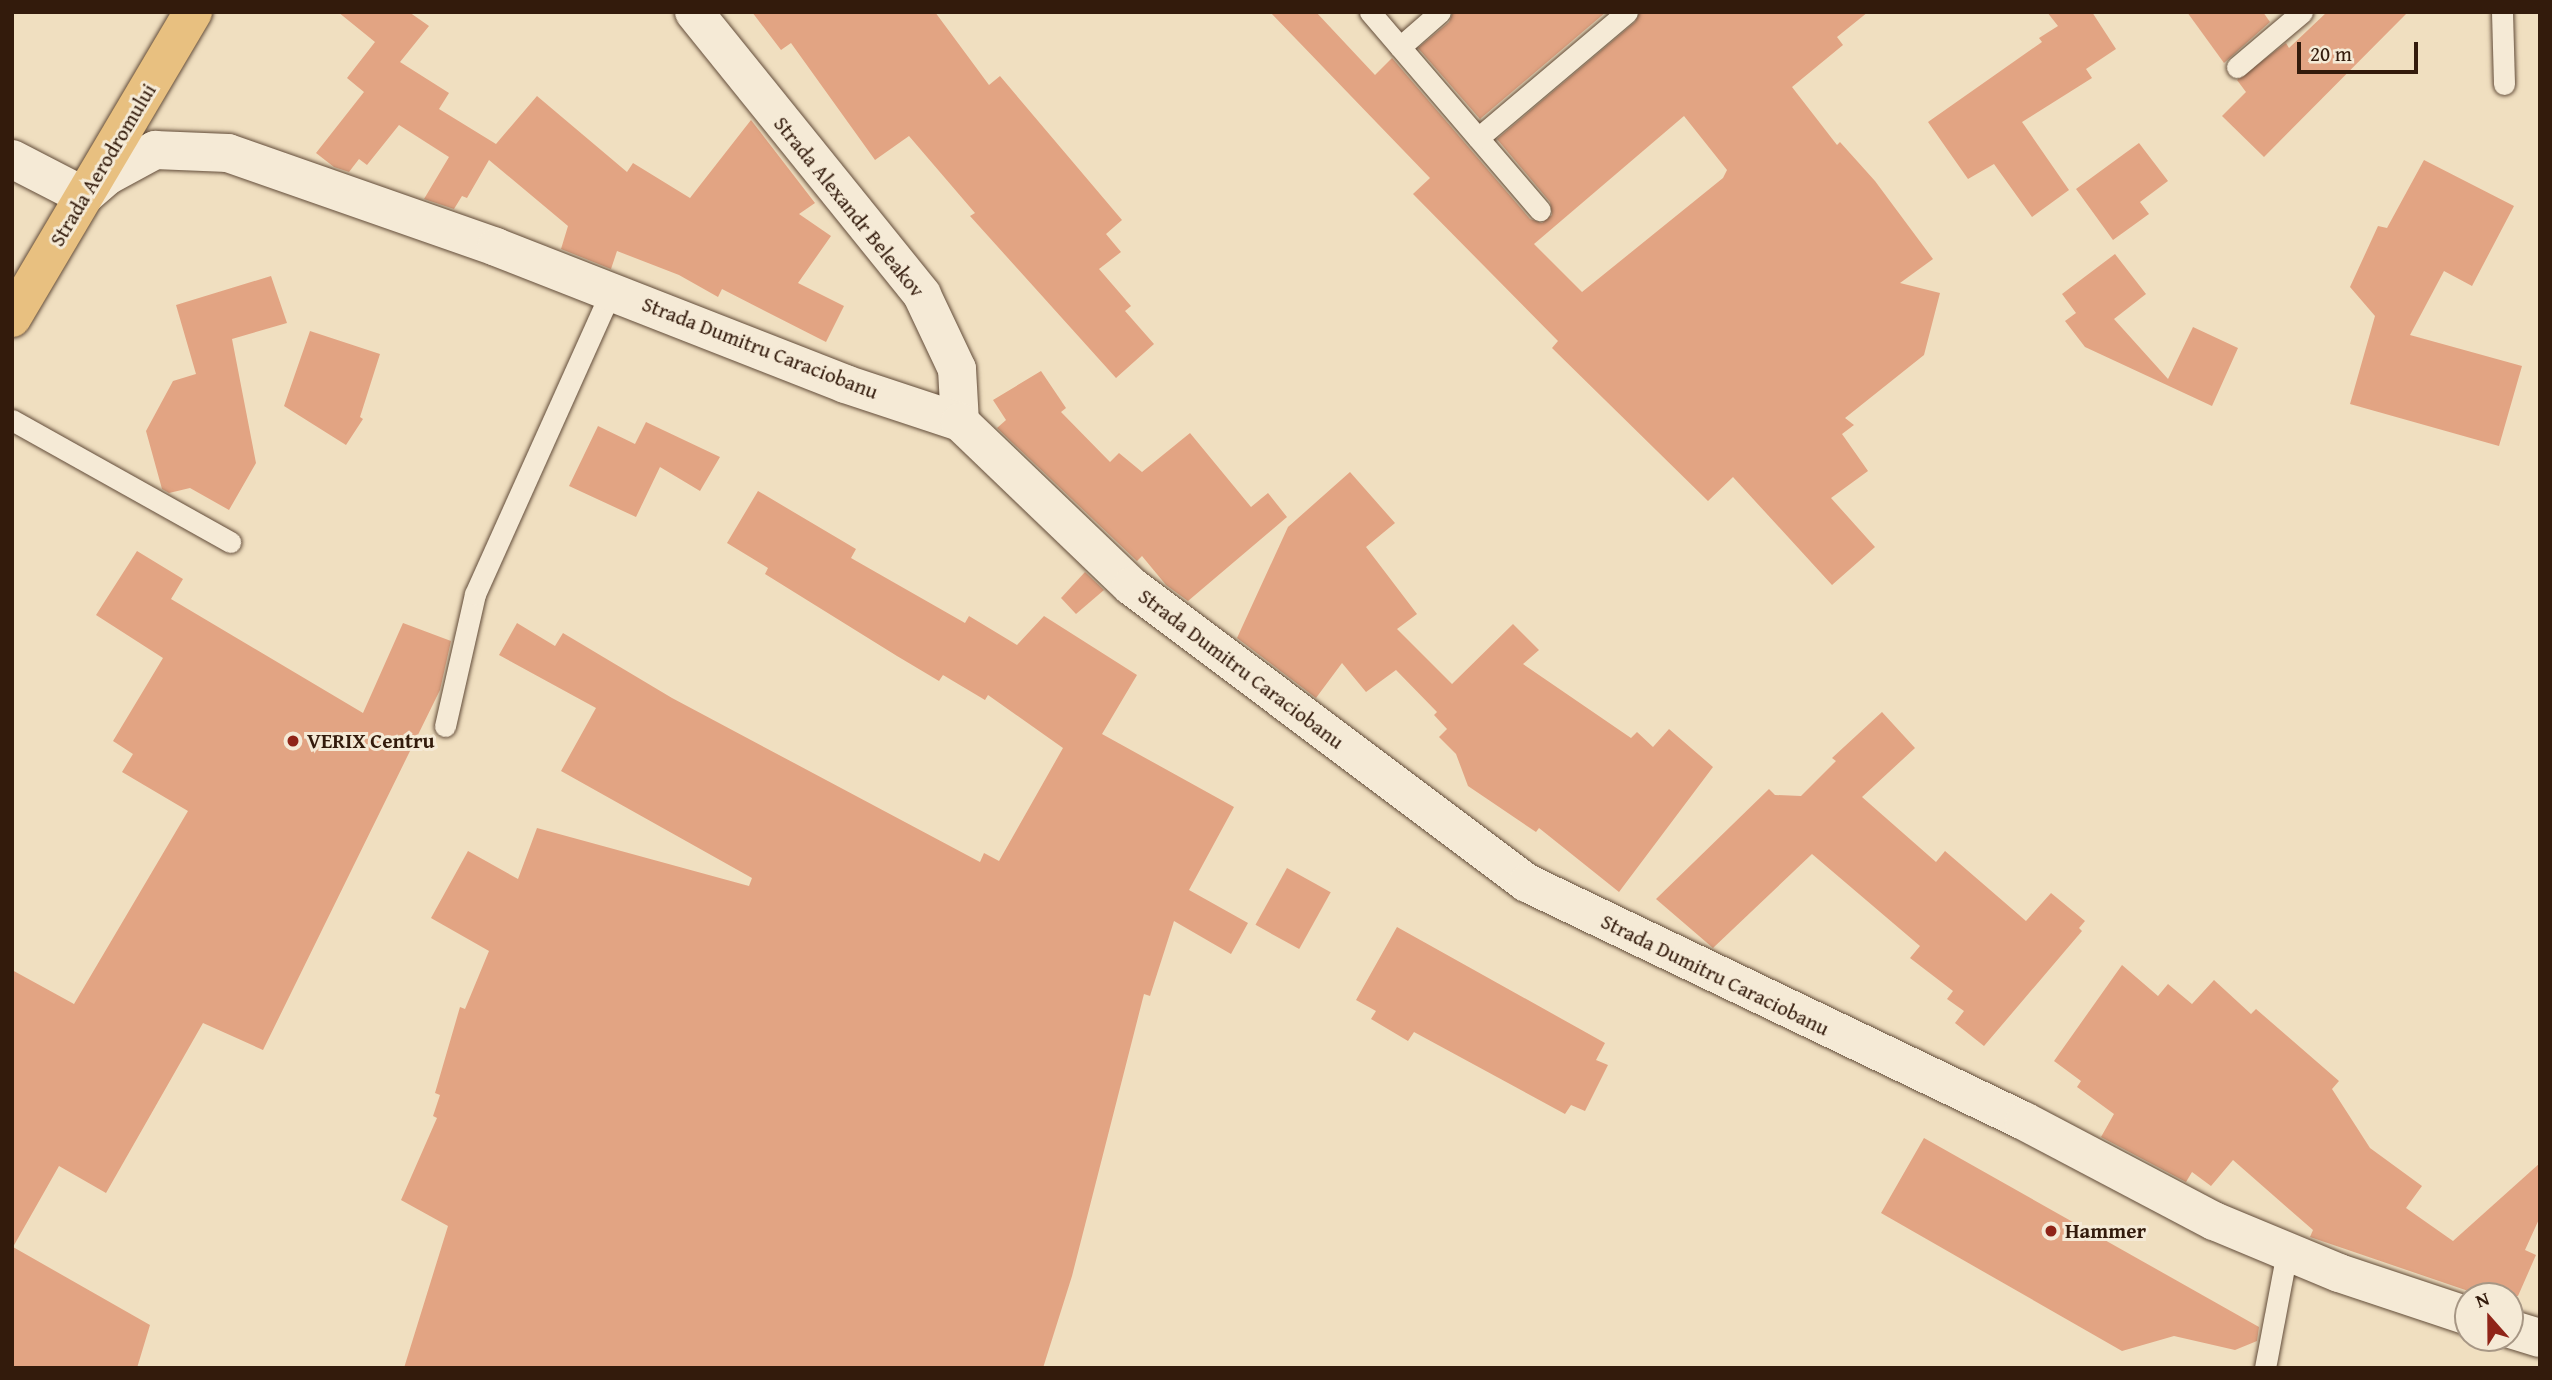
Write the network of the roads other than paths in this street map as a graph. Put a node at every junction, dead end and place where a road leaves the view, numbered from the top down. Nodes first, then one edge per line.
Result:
1 (193, 12) edge
2 (694, 12) edge
3 (1370, 12) edge
4 (1440, 12) edge
5 (1627, 12) edge
6 (2302, 12) edge
7 (2502, 12) edge
8 (1400, 47) junction
9 (2237, 67) dead end
10 (2504, 84) dead end
11 (1478, 138) junction
12 (12, 159) edge
13 (84, 197) junction
14 (1540, 210) dead end
15 (611, 292) junction
16 (12, 318) edge
17 (12, 420) edge
18 (960, 422) junction
19 (230, 542) dead end
20 (446, 726) dead end
21 (2287, 1252) junction
22 (2454, 1311) edge
23 (2264, 1368) edge

1 - 13 main road, Strada Aerodromului
2 - 18 street, Strada Alexandr Beleakov
3 - 8 lane
4 - 8 lane
5 - 11 lane
6 - 9 lane
7 - 10 lane
8 - 11 lane
11 - 14 lane
12 - 13 street
13 - 15 street, Strada Dumitru Caraciobanu
13 - 16 main road, Strada Aerodromului
15 - 18 street, Strada Dumitru Caraciobanu
15 - 20 lane
17 - 19 lane
18 - 21 street, Strada Dumitru Caraciobanu
21 - 22 street, Strada Dumitru Caraciobanu
21 - 23 lane

